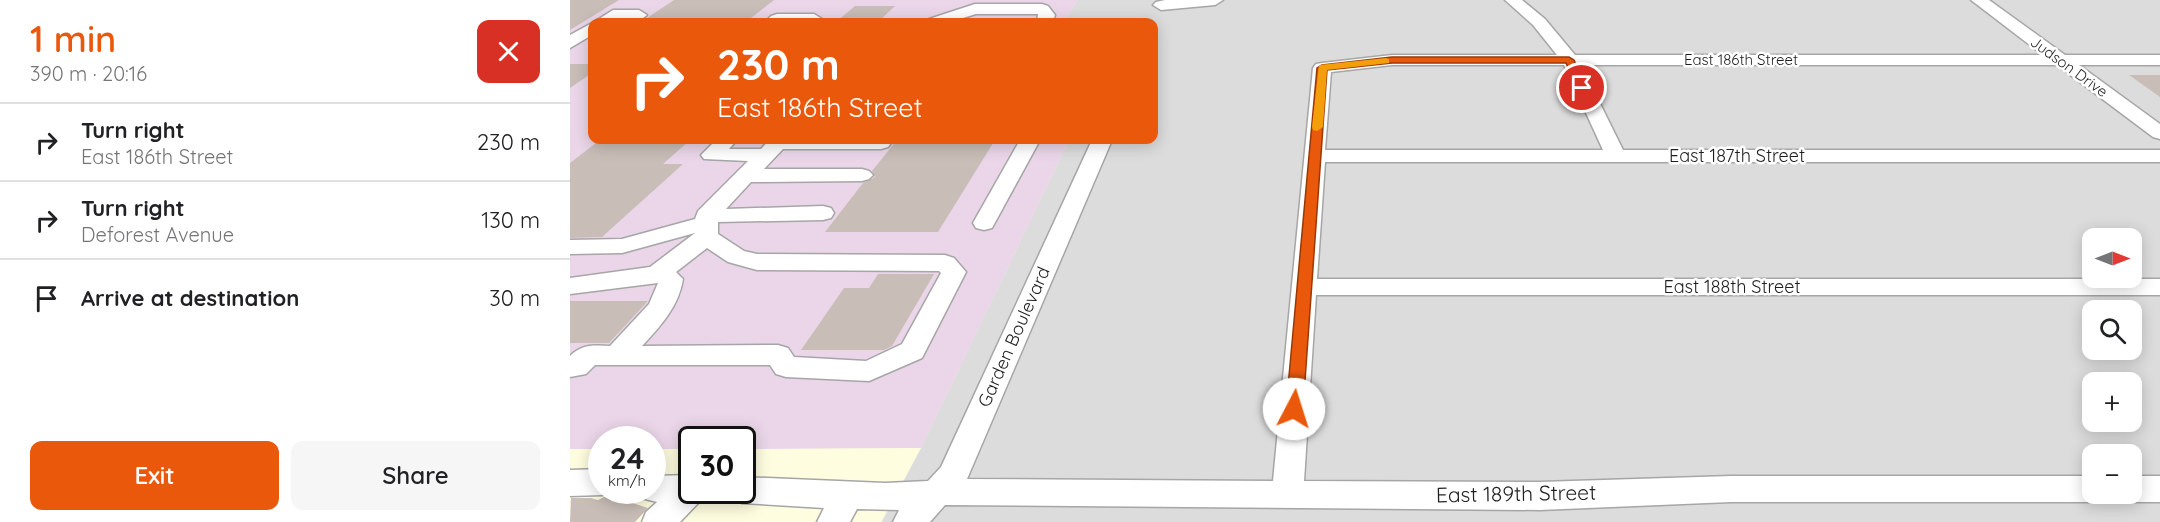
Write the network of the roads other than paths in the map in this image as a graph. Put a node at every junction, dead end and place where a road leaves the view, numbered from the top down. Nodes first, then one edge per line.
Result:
1 (1215, 0) edge
2 (1513, 0) edge
3 (1979, 0) edge
4 (1162, 2) edge
5 (608, 18) edge
6 (634, 18) edge
7 (947, 18) edge
8 (1046, 18) edge
9 (1155, 18) edge
10 (588, 31) edge
11 (570, 45) edge
12 (588, 47) edge
13 (1569, 60) junction
14 (2059, 60) junction
15 (2160, 60) edge
16 (2160, 133) edge
17 (723, 144) edge
18 (846, 144) edge
19 (1028, 144) edge
20 (1099, 144) edge
21 (775, 146) edge
22 (1315, 156) junction
23 (1616, 156) junction
24 (2160, 156) edge
25 (862, 175) dead end
26 (745, 176) junction
27 (823, 213) dead end
28 (984, 223) dead end
29 (706, 225) junction
30 (570, 247) edge
31 (657, 274) junction
32 (570, 286) edge
33 (1304, 287) junction
34 (2160, 287) edge
35 (616, 356) junction
36 (570, 367) edge
37 (588, 482) edge
38 (570, 483) edge
39 (2082, 489) edge
40 (2142, 489) edge
41 (2160, 489) edge
42 (940, 492) junction
43 (756, 493) edge
44 (1287, 495) junction
45 (678, 502) edge
46 (840, 508) edge
47 (658, 522) edge
48 (909, 522) edge

1 - 4 street
2 - 13 street
3 - 14 street, Judson Drive
4 - 9 street
5 - 6 street
7 - 8 street
10 - 11 street
11 - 12 street
13 - 14 street, East 186th Street
13 - 22 street, East 186th Street
13 - 23 street
14 - 15 street, East 186th Street
14 - 16 street, Judson Drive
17 - 21 street
18 - 21 street
19 - 28 street
20 - 42 street, Garden Boulevard
21 - 26 street
22 - 23 street, East 187th Street
22 - 33 street
23 - 24 street, East 187th Street
25 - 26 street
26 - 29 street
27 - 29 street
29 - 30 street
29 - 31 street
29 - 35 street
31 - 32 street
31 - 35 street
33 - 34 street, East 188th Street
33 - 44 street
35 - 36 street
37 - 38 street
39 - 44 street, East 189th Street
40 - 41 street
42 - 44 street, East 189th Street
42 - 46 street, East 189th Street
42 - 48 street, Garden Boulevard
43 - 46 street, East 189th Street
45 - 47 street

